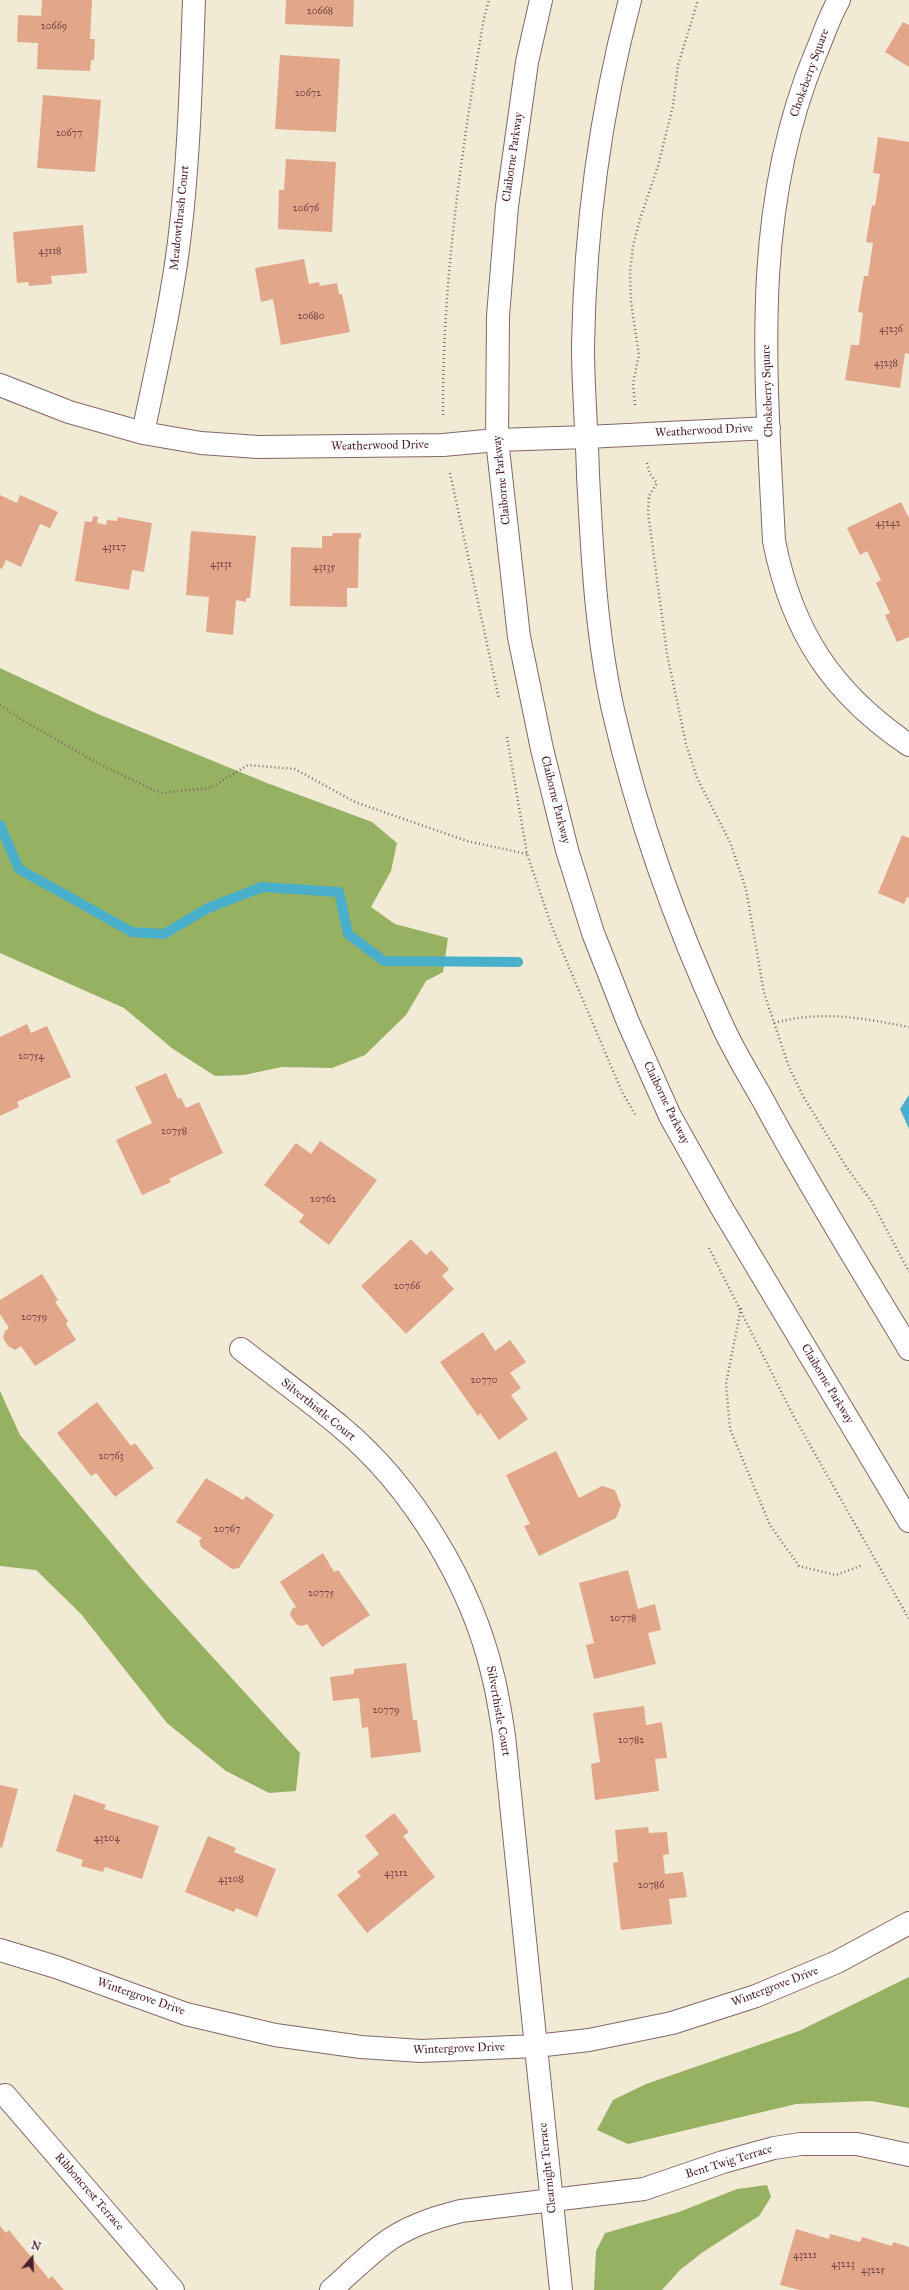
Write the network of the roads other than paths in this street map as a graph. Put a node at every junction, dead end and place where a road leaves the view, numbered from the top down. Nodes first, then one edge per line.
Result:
1 (194, 0) edge
2 (541, 0) edge
3 (630, 0) edge
4 (839, 0) edge
5 (0, 384) edge
6 (769, 428) junction
7 (143, 433) junction
8 (587, 437) junction
9 (497, 440) junction
10 (909, 745) edge
11 (241, 1349) dead end
12 (909, 1349) edge
13 (909, 1521) edge
14 (909, 1923) edge
15 (0, 1950) edge
16 (536, 2046) junction
17 (5, 2095) dead end
18 (909, 2155) edge
19 (551, 2200) junction
20 (173, 2290) edge
21 (331, 2290) edge
22 (561, 2290) edge

1 - 7 street, Meadowthrash Court
2 - 9 street, Claiborne Parkway
3 - 8 street
4 - 6 street, Chokeberry Square
5 - 7 street, Weatherwood Drive
6 - 8 street, Weatherwood Drive
6 - 10 street, Chokeberry Square
7 - 9 street, Weatherwood Drive
8 - 9 street, Weatherwood Drive
8 - 12 street
9 - 13 street, Claiborne Parkway
11 - 16 street, Silverthistle Court
14 - 16 street, Wintergrove Drive
15 - 16 street, Wintergrove Drive
16 - 19 street, Clearnight Terrace
17 - 20 street, Ribboncrest Terrace
18 - 19 street, Bent Twig Terrace
19 - 21 street
19 - 22 street, Clearnight Terrace

